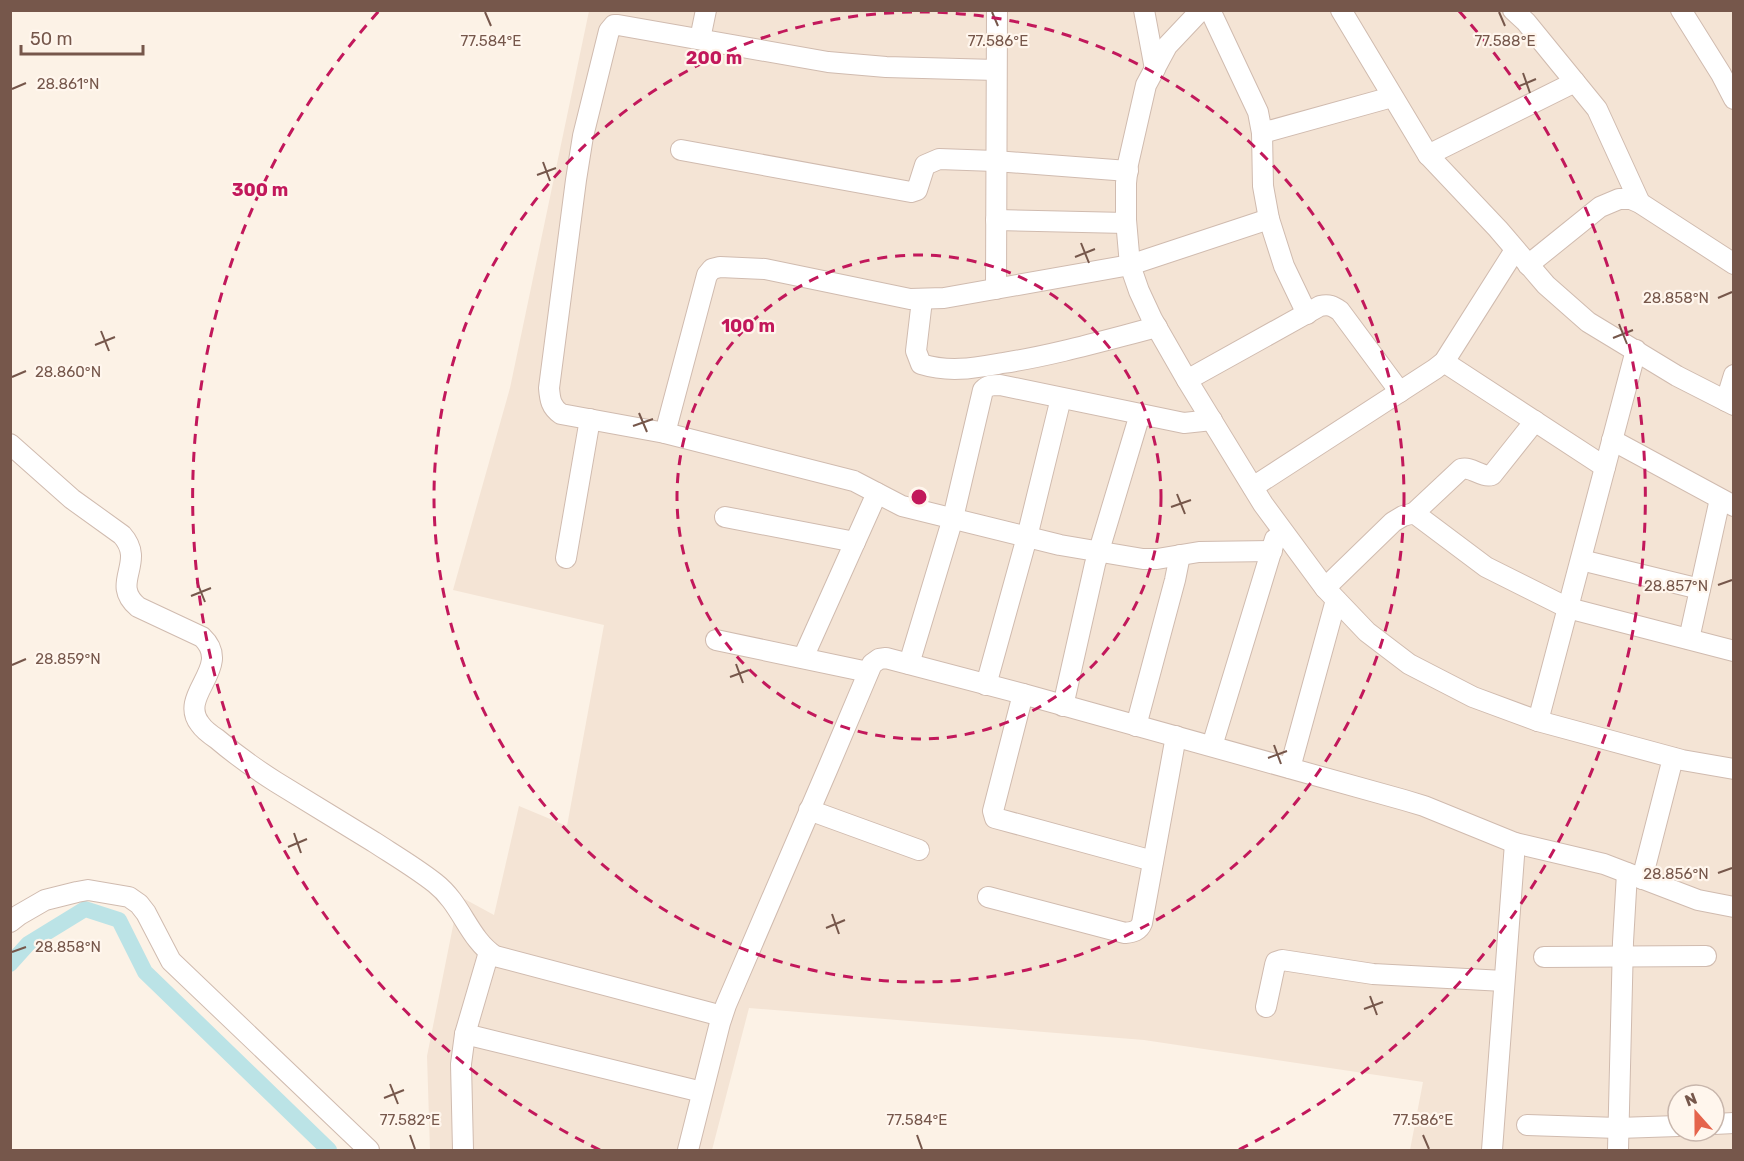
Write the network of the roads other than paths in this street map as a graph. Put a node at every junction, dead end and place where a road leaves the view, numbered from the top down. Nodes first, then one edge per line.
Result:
1 (706, 10) edge
2 (997, 10) edge
3 (1144, 10) edge
4 (1210, 10) edge
5 (1341, 10) edge
6 (1513, 10) edge
7 (1681, 10) edge
8 (1190, 14) edge
9 (700, 39) junction
10 (1155, 69) junction
11 (996, 70) junction
12 (1575, 82) junction
13 (1732, 91) edge
14 (1392, 97) junction
15 (1262, 133) junction
16 (681, 150) dead end
17 (1428, 155) junction
18 (995, 161) junction
19 (1128, 171) junction
20 (1640, 203) junction
21 (1269, 219) junction
22 (996, 220) junction
23 (1126, 223) junction
24 (1522, 257) junction
25 (1734, 264) edge
26 (1130, 265) junction
27 (996, 289) junction
28 (922, 300) junction
29 (1307, 314) junction
30 (1157, 327) junction
31 (1636, 350) junction
32 (1444, 362) junction
33 (971, 368) junction
34 (1734, 375) edge
35 (1187, 380) junction
36 (987, 387) junction
37 (1400, 392) junction
38 (1061, 398) junction
39 (1730, 403) edge
40 (1140, 414) junction
41 (590, 419) junction
42 (1212, 420) junction
43 (1535, 422) junction
44 (665, 433) junction
45 (1612, 440) junction
46 (10, 444) edge
47 (1605, 467) junction
48 (1253, 487) junction
49 (877, 493) junction
50 (1727, 502) edge
51 (1414, 513) junction
52 (725, 517) dead end
53 (953, 518) junction
54 (1279, 526) junction
55 (1026, 537) junction
56 (855, 542) junction
57 (1272, 551) junction
58 (1099, 552) junction
59 (1180, 555) junction
60 (566, 558) dead end
61 (1581, 560) junction
62 (1701, 589) junction
63 (1331, 594) junction
64 (1568, 608) junction
65 (1689, 639) junction
66 (716, 640) dead end
67 (1732, 647) edge
68 (803, 658) junction
69 (909, 664) junction
70 (868, 672) junction
71 (986, 685) junction
72 (1023, 694) junction
73 (1063, 706) junction
74 (1538, 721) junction
75 (1136, 726) junction
76 (1176, 736) junction
77 (1212, 746) junction
78 (1673, 758) junction
79 (1290, 768) junction
80 (1734, 769) edge
81 (809, 810) junction
82 (1515, 843) junction
83 (920, 850) dead end
84 (1153, 861) junction
85 (1634, 876) junction
86 (988, 897) dead end
87 (1734, 907) edge
88 (10, 922) edge
89 (489, 952) junction
90 (1623, 956) junction
91 (1706, 956) dead end
92 (1544, 957) dead end
93 (1504, 981) junction
94 (1266, 1007) dead end
95 (722, 1016) junction
96 (465, 1034) junction
97 (702, 1092) junction
98 (1527, 1125) dead end
99 (1666, 1126) edge
100 (1618, 1128) junction
101 (369, 1150) edge
102 (463, 1150) edge
103 (688, 1150) edge
104 (1492, 1150) edge
105 (1618, 1150) edge

1 - 9 street
2 - 11 street
3 - 10 street
4 - 15 street
5 - 14 street
6 - 12 street
7 - 13 street
8 - 10 street
9 - 11 street
9 - 41 street
10 - 19 street
11 - 18 street
12 - 17 street
12 - 20 street
14 - 15 street
14 - 17 street
15 - 21 street
16 - 18 street
17 - 24 street
18 - 19 street
18 - 22 street
19 - 23 street
20 - 24 street
20 - 25 street
21 - 26 street
21 - 29 street
22 - 23 street
22 - 27 street
23 - 26 street
24 - 31 street
24 - 32 street
26 - 27 street
26 - 30 street
27 - 28 street
28 - 33 street
28 - 44 street
29 - 35 street
29 - 37 street
30 - 33 street
30 - 35 street
31 - 39 street
31 - 45 street
32 - 37 street
32 - 43 street
33 - 36 street
34 - 39 street
35 - 42 street
36 - 38 street
36 - 53 street
37 - 48 street
38 - 40 street
38 - 55 street
40 - 42 street
40 - 58 street
41 - 44 street
41 - 60 street
42 - 48 street
43 - 47 street
43 - 51 street
44 - 49 street
45 - 47 street
45 - 50 street
46 - 89 street
47 - 61 street
48 - 54 street
49 - 53 street
49 - 56 street
50 - 62 street
51 - 63 street
51 - 64 street
52 - 56 street
53 - 55 street
53 - 69 street
54 - 57 street
54 - 63 street
55 - 58 street
55 - 71 street
56 - 68 street
57 - 59 street
57 - 77 street
58 - 59 street
58 - 73 street
59 - 75 street
61 - 62 street
61 - 64 street
62 - 65 street
63 - 74 street
63 - 79 street
64 - 65 street
64 - 74 street
65 - 67 street
66 - 68 street
68 - 70 street
69 - 70 street
69 - 71 street
70 - 81 street
71 - 72 street
72 - 73 street
72 - 84 street
73 - 75 street
74 - 78 street
75 - 76 street
76 - 77 street
76 - 84 street
77 - 79 street
78 - 80 street
78 - 85 street
79 - 82 street
81 - 83 street
81 - 95 street
82 - 85 street
82 - 93 street
84 - 86 street
85 - 87 street
85 - 90 street
88 - 101 street
89 - 95 street
89 - 96 street
90 - 91 street
90 - 92 street
90 - 100 street
93 - 94 street
93 - 104 street
95 - 97 street
96 - 97 street
96 - 102 street
97 - 103 street
98 - 100 street
99 - 100 street
100 - 105 street

